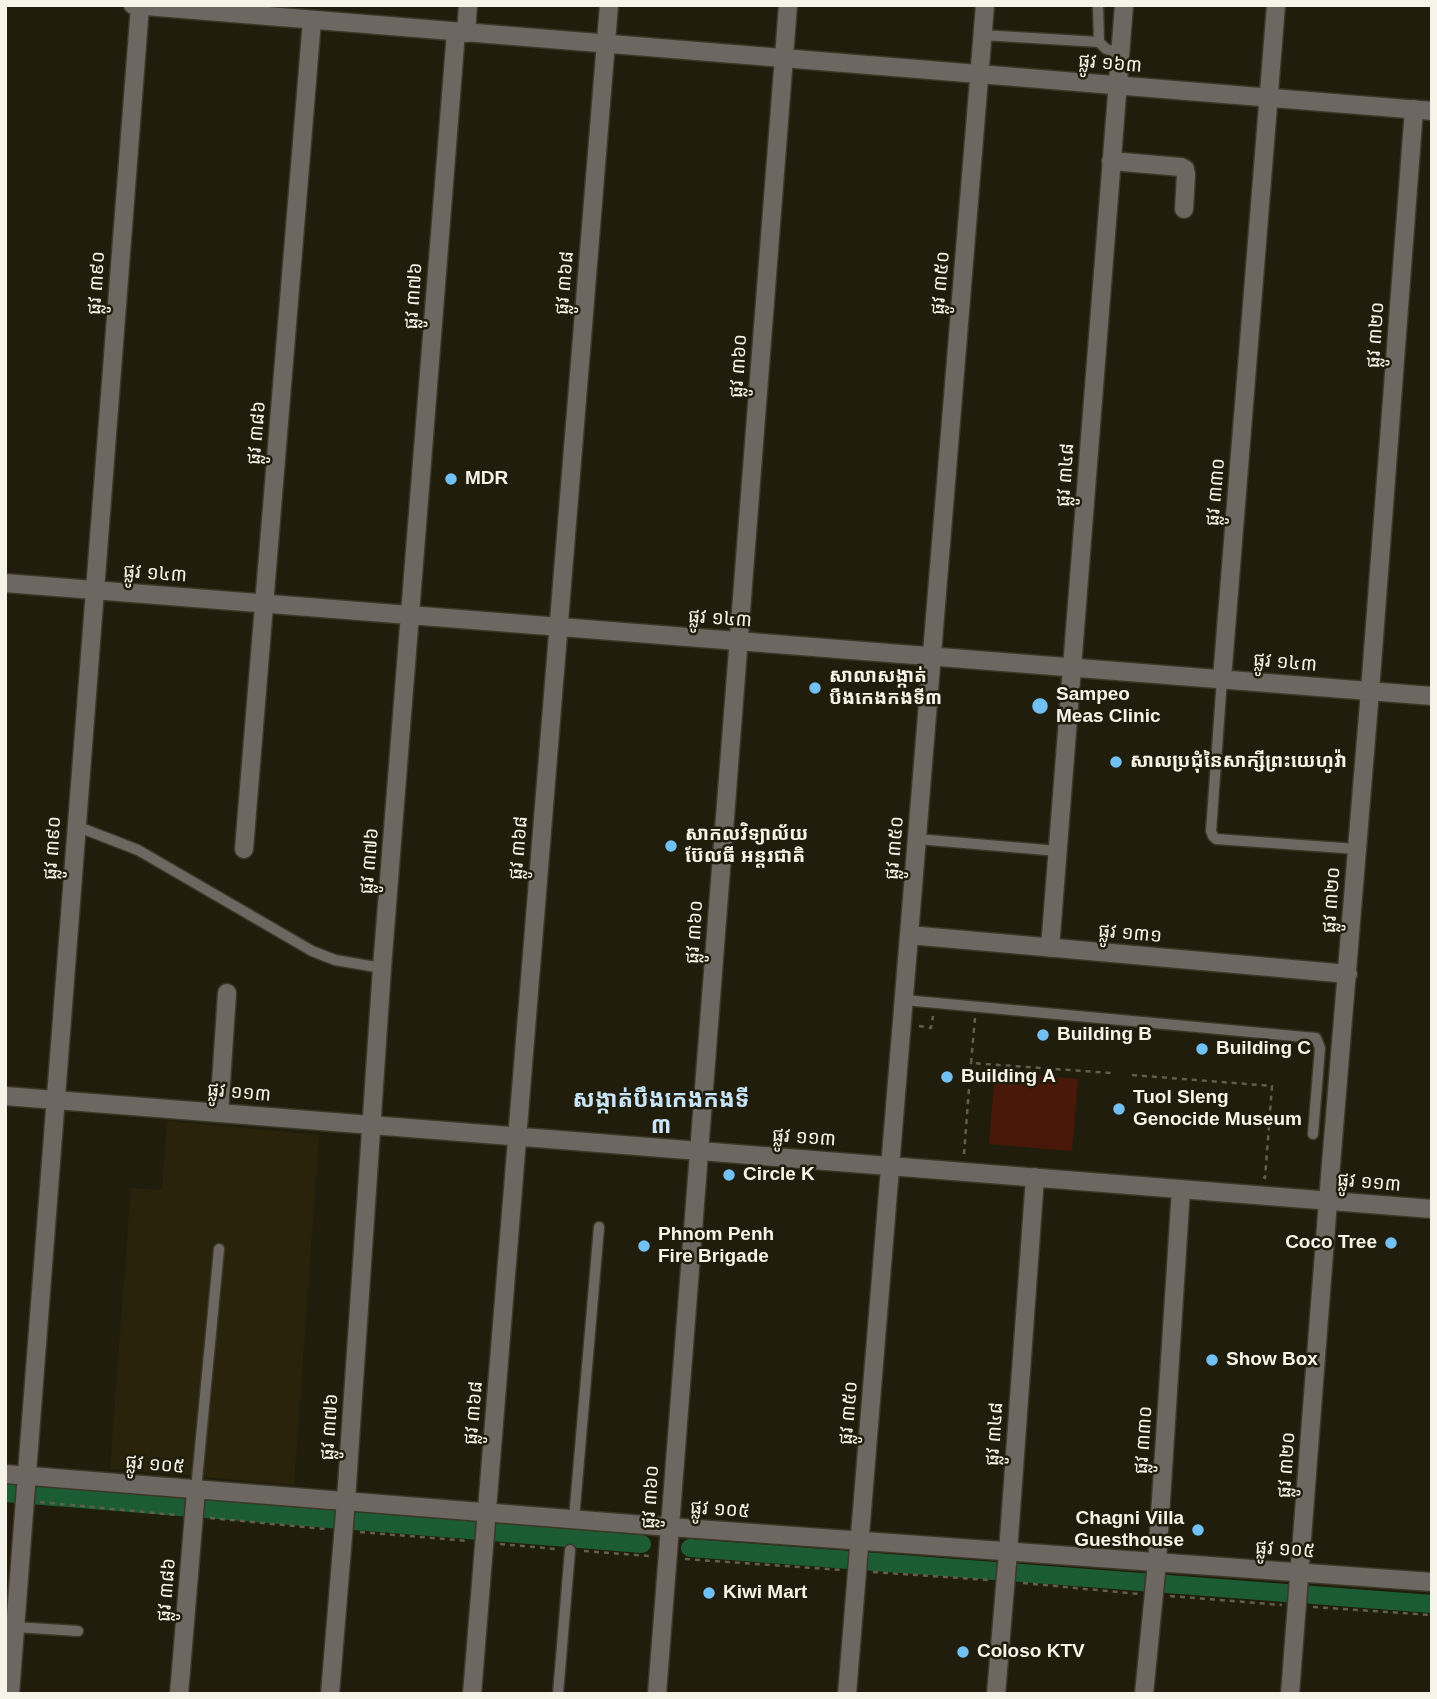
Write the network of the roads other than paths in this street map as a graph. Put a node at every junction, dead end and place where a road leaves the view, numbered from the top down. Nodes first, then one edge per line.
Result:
1 (133, 5) edge
2 (468, 5) edge
3 (609, 5) edge
4 (789, 5) edge
5 (985, 5) edge
6 (1098, 5) edge
7 (1124, 5) edge
8 (1276, 5) edge
9 (140, 6) edge
10 (312, 20) junction
11 (461, 32) junction
12 (982, 34) junction
13 (1099, 42) junction
14 (606, 44) junction
15 (1120, 53) junction
16 (784, 59) junction
17 (979, 74) junction
18 (1117, 85) junction
19 (1268, 97) junction
20 (1423, 110) edge
21 (1111, 161) junction
22 (1184, 209) dead end
23 (5, 583) edge
24 (94, 590) junction
25 (264, 604) junction
26 (411, 615) junction
27 (558, 627) junction
28 (739, 641) junction
29 (932, 656) junction
30 (1073, 668) junction
31 (1222, 679) junction
32 (1370, 691) junction
33 (1432, 696) edge
34 (76, 826) junction
35 (917, 839) junction
36 (244, 849) dead end
37 (1357, 849) junction
38 (1058, 851) junction
39 (909, 935) junction
40 (1050, 948) junction
41 (383, 968) junction
42 (1348, 974) junction
43 (228, 993) dead end
44 (904, 1000) junction
45 (5, 1096) edge
46 (55, 1100) junction
47 (219, 1113) junction
48 (371, 1125) junction
49 (1313, 1134) dead end
50 (517, 1136) junction
51 (699, 1151) junction
52 (890, 1166) junction
53 (1035, 1177) junction
54 (1181, 1189) junction
55 (1328, 1201) junction
56 (1432, 1209) edge
57 (599, 1227) dead end
58 (219, 1249) dead end
59 (5, 1474) edge
60 (25, 1487) junction
61 (195, 1502) junction
62 (346, 1506) junction
63 (486, 1517) junction
64 (574, 1519) junction
65 (669, 1532) junction
66 (859, 1546) junction
67 (570, 1550) road end
68 (1008, 1557) junction
69 (1156, 1568) junction
70 (1299, 1578) junction
71 (1432, 1582) edge
72 (15, 1627) junction
73 (78, 1631) dead end
74 (10, 1694) edge
75 (179, 1694) edge
76 (330, 1694) edge
77 (472, 1694) edge
78 (558, 1694) edge
79 (657, 1694) edge
80 (847, 1694) edge
81 (996, 1694) edge
82 (1144, 1694) edge
83 (1290, 1694) edge

1 - 9 street, ផ្លូវ ១៦៣
2 - 11 street, ផ្លូវ ៣៧៦
3 - 14 street, ផ្លូវ ៣៦៨
4 - 16 street, ផ្លូវ ៣៦០
5 - 12 street, ផ្លូវ ៣៥០
6 - 13 lane
7 - 15 street, ផ្លូវ ៣៤៨
8 - 19 street, ផ្លូវ ៣៣០
9 - 10 street, ផ្លូវ ១៦៣
9 - 24 street, ផ្លូវ ៣៩០
10 - 11 street, ផ្លូវ ១៦៣
10 - 25 street, ផ្លូវ ៣៨៦
11 - 14 street, ផ្លូវ ១៦៣
11 - 26 street, ផ្លូវ ៣៧៦
12 - 13 lane
12 - 17 street, ផ្លូវ ៣៥០
13 - 15 lane
14 - 16 street, ផ្លូវ ១៦៣
14 - 27 street, ផ្លូវ ៣៦៨
15 - 18 street, ផ្លូវ ៣៤៨
16 - 17 street, ផ្លូវ ១៦៣
16 - 28 street, ផ្លូវ ៣៦០
17 - 18 street, ផ្លូវ ១៦៣
17 - 29 street, ផ្លូវ ៣៥០
18 - 19 street, ផ្លូវ ១៦៣
18 - 21 street, ផ្លូវ ៣៤៨
19 - 20 street, ផ្លូវ ១៦៣
19 - 31 street, ផ្លូវ ៣៣០
20 - 32 street, ផ្លូវ ៣២០
21 - 22 street
21 - 30 street, ផ្លូវ ៣៤៨
23 - 24 street, ផ្លូវ ១៤៣
24 - 25 street, ផ្លូវ ១៤៣
24 - 34 street, ផ្លូវ ៣៩០
25 - 26 street, ផ្លូវ ១៤៣
25 - 36 street, ផ្លូវ ៣៨៦
26 - 27 street, ផ្លូវ ១៤៣
26 - 41 street, ផ្លូវ ៣៧៦
27 - 28 street, ផ្លូវ ១៤៣
27 - 50 street, ផ្លូវ ៣៦៨
28 - 29 street, ផ្លូវ ១៤៣
28 - 51 street, ផ្លូវ ៣៦០
29 - 30 street, ផ្លូវ ១៤៣
29 - 35 street, ផ្លូវ ៣៥០
30 - 31 street, ផ្លូវ ១៤៣
30 - 38 street, ផ្លូវ ៣៤៨
31 - 32 street, ផ្លូវ ១៤៣
31 - 37 lane, ផ្លូវ ៣៣០
32 - 33 street, ផ្លូវ ១៤៣
32 - 37 street, ផ្លូវ ៣២០
34 - 41 lane
34 - 46 street, ផ្លូវ ៣៩០
35 - 38 lane
35 - 39 street, ផ្លូវ ៣៥០
37 - 42 street, ផ្លូវ ៣២០
38 - 40 street, ផ្លូវ ៣៤៨
39 - 40 street, ផ្លូវ ១៣១
39 - 44 street, ផ្លូវ ៣៥០
40 - 42 street, ផ្លូវ ១៣១
41 - 48 street, ផ្លូវ ៣៧៦
42 - 55 street, ផ្លូវ ៣២០
43 - 47 street
44 - 49 lane
44 - 52 street, ផ្លូវ ៣៥០
45 - 46 street, ផ្លូវ ១១៣
46 - 47 street, ផ្លូវ ១១៣
46 - 60 street, ផ្លូវ ៣៩០
47 - 48 street, ផ្លូវ ១១៣
48 - 50 street, ផ្លូវ ១១៣
48 - 62 street, ផ្លូវ ៣៧៦
50 - 51 street, ផ្លូវ ១១៣
50 - 63 street, ផ្លូវ ៣៦៨
51 - 52 street, ផ្លូវ ១១៣
51 - 65 street, ផ្លូវ ៣៦០
52 - 53 street, ផ្លូវ ១១៣
52 - 66 street, ផ្លូវ ៣៥០
53 - 54 street, ផ្លូវ ១១៣
53 - 68 street, ផ្លូវ ៣៤៨
54 - 55 street, ផ្លូវ ១១៣
54 - 69 street, ផ្លូវ ៣៣០
55 - 56 street, ផ្លូវ ១១៣
55 - 70 street, ផ្លូវ ៣២០
57 - 64 lane
58 - 61 lane
59 - 60 street, ផ្លូវ ១០៥
60 - 61 street, ផ្លូវ ១០៥
60 - 72 street, ផ្លូវ ៣៩០
61 - 62 street, ផ្លូវ ១០៥
61 - 75 street, ផ្លូវ ៣៨៦
62 - 63 street, ផ្លូវ ១០៥
62 - 76 street, ផ្លូវ ៣៧៦
63 - 64 street, ផ្លូវ ១០៥
63 - 77 street, ផ្លូវ ៣៦៨
64 - 65 street, ផ្លូវ ១០៥
65 - 66 street, ផ្លូវ ១០៥
65 - 79 street, ផ្លូវ ៣៦០
66 - 68 street, ផ្លូវ ១០៥
66 - 80 street, ផ្លូវ ៣៥០
67 - 78 lane
68 - 69 street, ផ្លូវ ១០៥
68 - 81 street, ផ្លូវ ៣៤៨
69 - 70 street, ផ្លូវ ១០៥
69 - 82 street, ផ្លូវ ៣៣០
70 - 71 street, ផ្លូវ ១០៥
70 - 83 street, ផ្លូវ ៣២០
72 - 73 lane
72 - 74 street, ផ្លូវ ៣៩០

